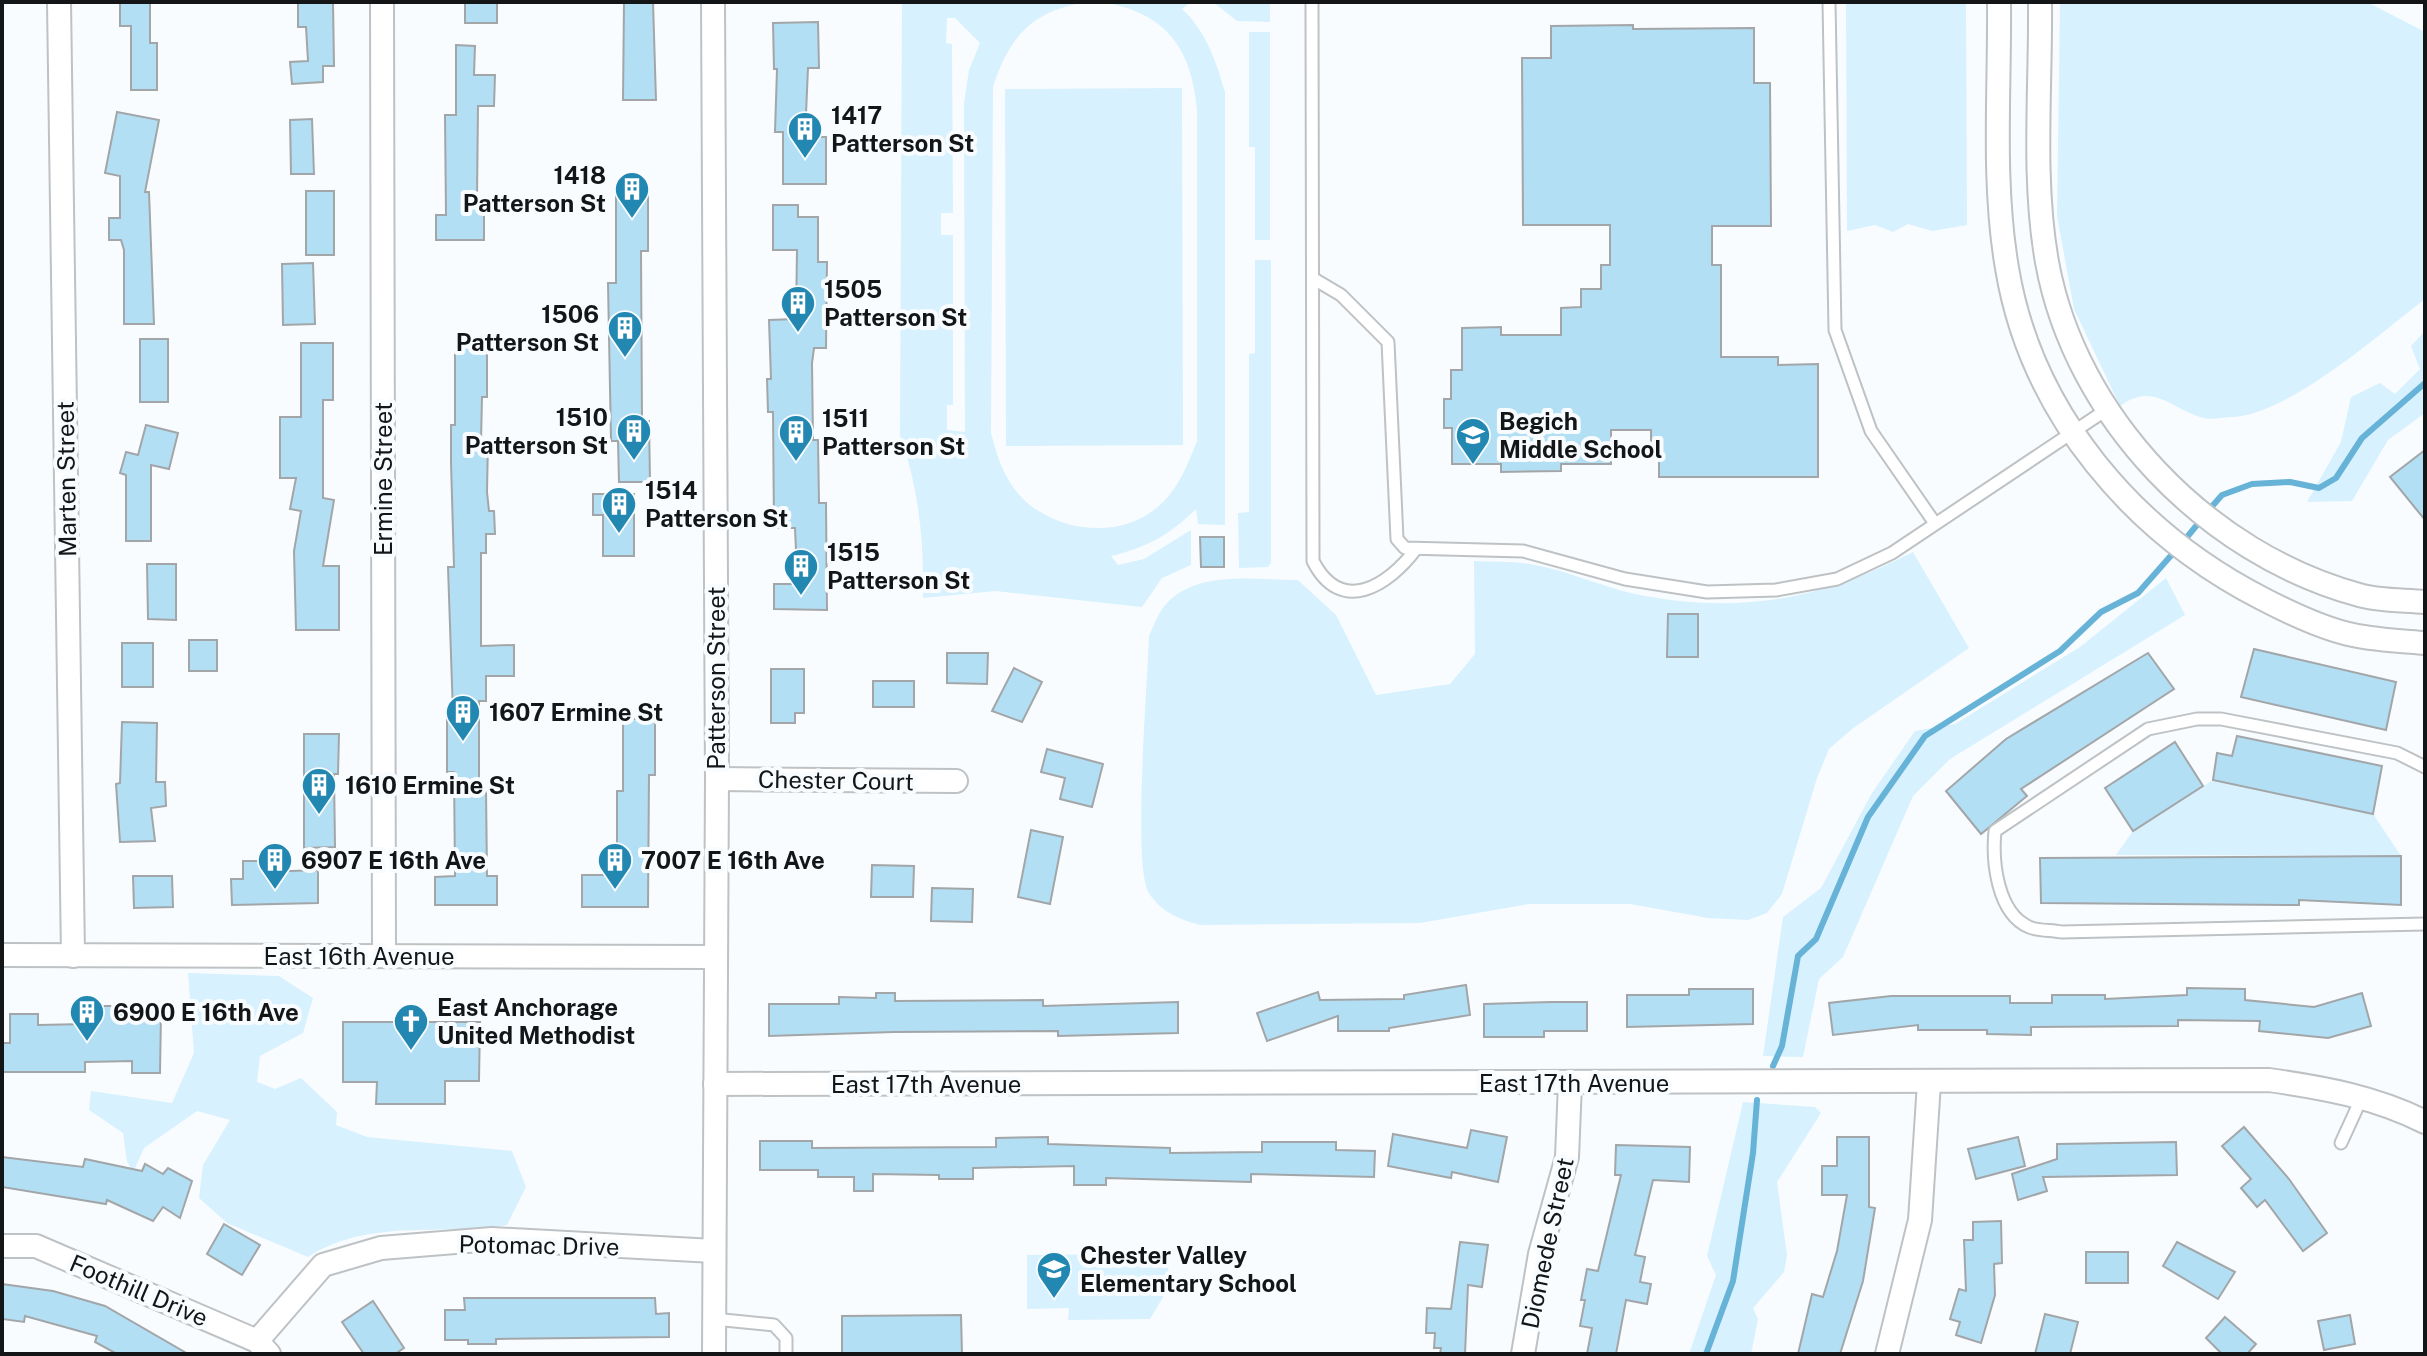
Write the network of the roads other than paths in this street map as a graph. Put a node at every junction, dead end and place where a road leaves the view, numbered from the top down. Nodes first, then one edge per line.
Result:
1 (59, 2) edge
2 (382, 2) edge
3 (713, 2) edge
4 (1312, 2) edge
5 (1829, 2) edge
6 (1999, 2) edge
7 (2040, 2) edge
8 (1314, 279) junction
9 (2106, 410) junction
10 (2073, 434) junction
11 (1934, 522) junction
12 (1416, 549) junction
13 (2425, 602) edge
14 (2425, 643) edge
15 (2425, 767) edge
16 (717, 779) junction
17 (956, 781) dead end
18 (2425, 924) edge
19 (2, 955) edge
20 (73, 956) junction
21 (384, 956) junction
22 (716, 957) junction
23 (1570, 1083) junction
24 (1929, 1083) junction
25 (715, 1084) junction
26 (2362, 1097) junction
27 (2425, 1122) edge
28 (2341, 1143) dead end
29 (2, 1246) edge
30 (714, 1251) junction
31 (714, 1319) junction
32 (263, 1348) edge
33 (714, 1354) edge
34 (786, 1354) edge
35 (1523, 1354) edge
36 (1887, 1354) edge

1 - 20 street, Marten Street
2 - 21 street, Ermine Street
3 - 16 street, Patterson Street
4 - 8 lane
5 - 11 lane
6 - 10 street
7 - 9 street
8 - 12 lane
8 - 12 lane
9 - 10 lane
9 - 13 street
10 - 11 lane
10 - 14 street
11 - 12 lane
15 - 18 lane
16 - 17 street, Chester Court
16 - 22 street, Patterson Street
19 - 20 street, East 16th Avenue
20 - 21 street, East 16th Avenue
21 - 22 street, East 16th Avenue
22 - 25 street, Patterson Street
23 - 24 street, East 17th Avenue
23 - 25 street, East 17th Avenue
23 - 35 street, Diomede Street
24 - 26 street, East 17th Avenue
24 - 36 street
25 - 30 street, Patterson Street
26 - 27 street, East 17th Avenue
26 - 28 lane
29 - 32 street, Foothill Drive
30 - 31 street, Patterson Street
30 - 32 street, Potomac Drive
31 - 33 street, Patterson Street
31 - 34 lane

